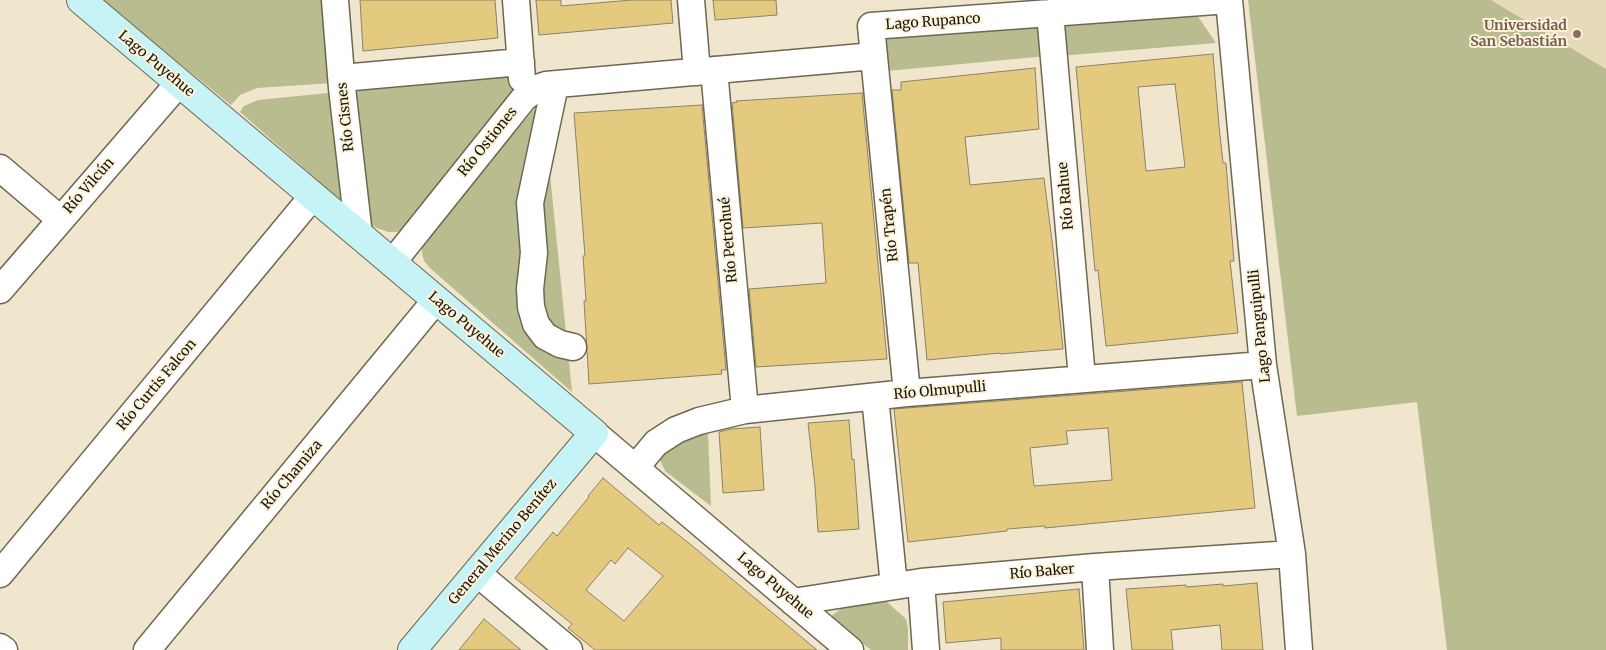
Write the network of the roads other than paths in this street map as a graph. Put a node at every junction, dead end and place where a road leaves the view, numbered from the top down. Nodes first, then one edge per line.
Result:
1 (81, 0) edge
2 (335, 0) edge
3 (516, 0) edge
4 (691, 0) edge
5 (1229, 0) edge
6 (1050, 13) junction
7 (874, 56) junction
8 (521, 62) junction
9 (706, 71) junction
10 (342, 78) junction
11 (179, 83) junction
12 (555, 84) junction
13 (524, 98) junction
14 (0, 168) edge
15 (313, 196) junction
16 (60, 219) junction
17 (359, 235) junction
18 (392, 263) junction
19 (0, 290) edge
20 (436, 300) junction
21 (573, 347) dead end
22 (1263, 365) junction
23 (1082, 378) junction
24 (907, 393) junction
25 (875, 397) junction
26 (745, 410) junction
27 (594, 433) junction
28 (634, 468) junction
29 (1292, 554) junction
30 (1095, 567) junction
31 (477, 573) junction
32 (0, 574) edge
33 (921, 582) junction
34 (894, 586) junction
35 (793, 602) junction
36 (0, 647) edge
37 (4, 650) edge
38 (147, 650) edge
39 (412, 650) edge
40 (569, 650) edge
41 (850, 650) edge
42 (926, 650) edge
43 (1100, 650) edge
44 (1299, 650) edge

1 - 11 street, Lago Puyehue
2 - 10 street, Río Cisnes
3 - 8 street, Río Ostiones
4 - 9 street, Río Petrohué
5 - 6 street, Lago Rupanco
5 - 22 street, Lago Panguipulli
6 - 7 street, Lago Rupanco
6 - 23 street, Río Rahue
7 - 9 street
7 - 24 street, Río Trapén
8 - 10 street
8 - 13 street, Río Ostiones
9 - 12 street
9 - 26 street, Río Petrohué
10 - 17 street, Río Cisnes
11 - 15 street, Lago Puyehue
11 - 16 street, Río Vilcún
12 - 13 street
12 - 21 street
13 - 18 street, Río Ostiones
14 - 16 street
15 - 17 street, Lago Puyehue
15 - 32 street, Río Curtis Falcon
16 - 19 street, Río Vilcún
17 - 18 street, Lago Puyehue
18 - 20 street, Lago Puyehue
20 - 27 street, Lago Puyehue
20 - 38 street, Río Chamiza
22 - 23 street, Río Olmupulli
22 - 29 street, Lago Panguipulli
23 - 24 street, Río Olmupulli
24 - 25 street, Río Olmupulli
25 - 26 street, Río Olmupulli
25 - 34 street
26 - 28 street, Río Olmupulli
27 - 28 street, Lago Puyehue
27 - 31 street, General Merino Benítez
28 - 35 street, Lago Puyehue
29 - 30 street, Río Baker
29 - 44 street, Lago Panguipulli
30 - 33 street, Río Baker
30 - 43 street
31 - 39 street, General Merino Benítez
31 - 40 street
33 - 34 street, Río Baker
33 - 42 street
34 - 35 street, Río Baker
35 - 41 street, Lago Puyehue
36 - 37 street

